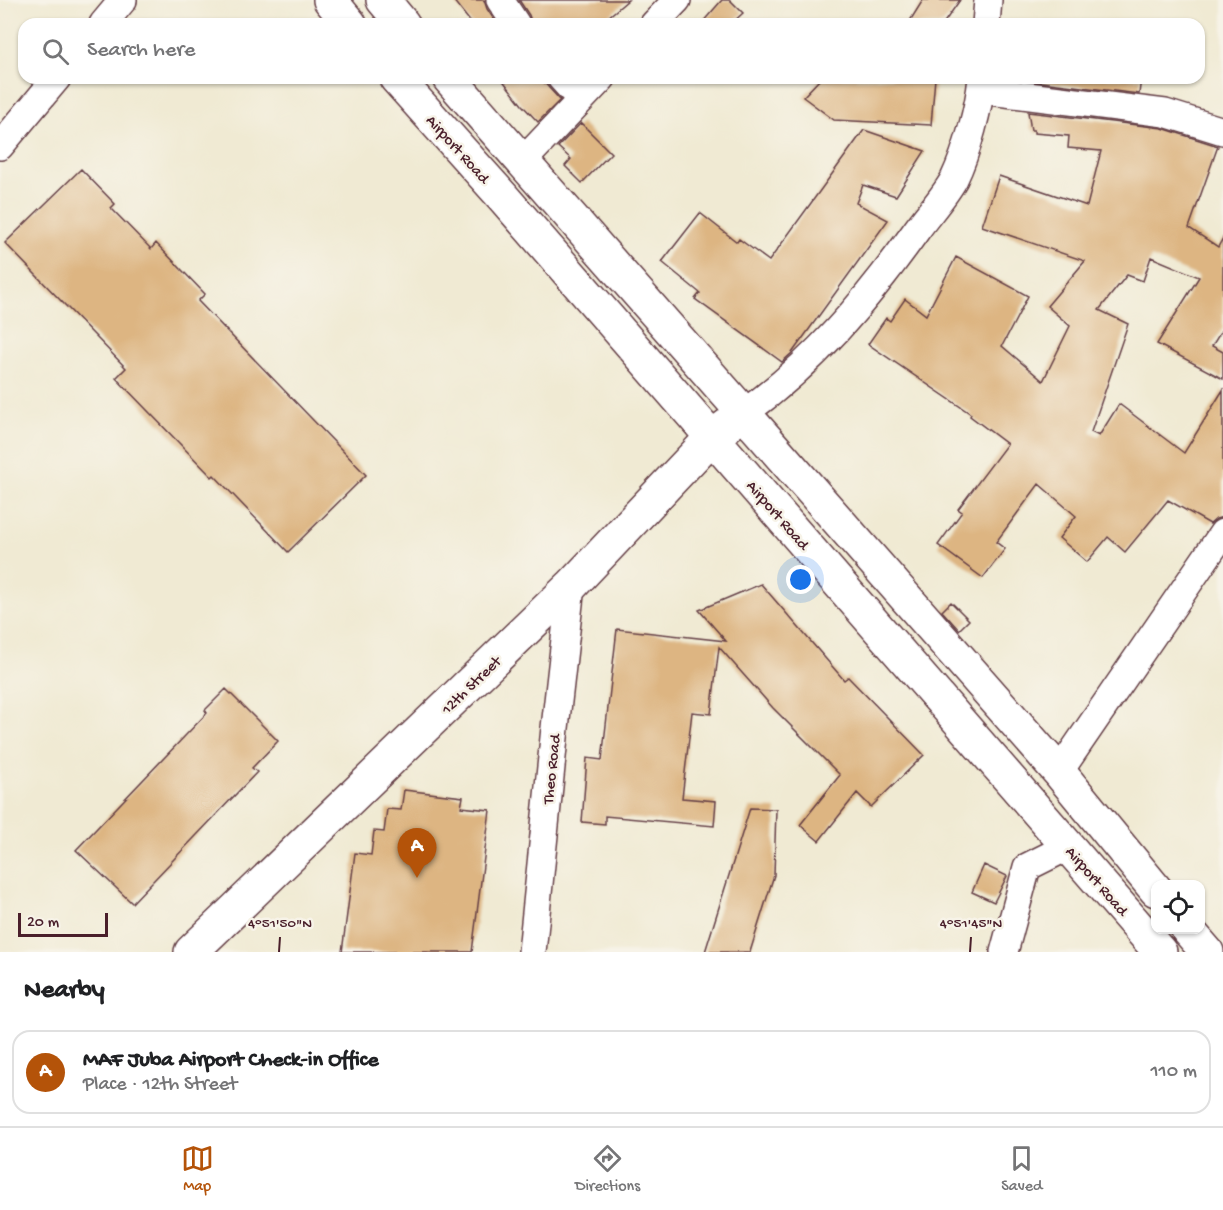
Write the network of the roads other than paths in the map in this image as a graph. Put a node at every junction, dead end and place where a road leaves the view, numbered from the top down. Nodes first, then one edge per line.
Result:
1 (123, 0) edge
2 (330, 0) edge
3 (383, 0) edge
4 (500, 0) edge
5 (677, 0) edge
6 (987, 0) edge
7 (108, 18) edge
8 (345, 18) edge
9 (398, 18) edge
10 (512, 18) edge
11 (660, 18) edge
12 (986, 18) edge
13 (52, 84) edge
14 (401, 84) edge
15 (454, 84) edge
16 (567, 84) edge
17 (597, 84) edge
18 (981, 84) edge
19 (582, 100) junction
20 (1223, 131) edge
21 (0, 146) edge
22 (522, 162) junction
23 (744, 413) junction
24 (712, 437) junction
25 (1223, 534) edge
26 (572, 586) junction
27 (1059, 772) junction
28 (1068, 846) junction
29 (1151, 885) edge
30 (1191, 934) edge
31 (191, 952) edge
32 (532, 952) edge
33 (1004, 952) edge
34 (1160, 952) edge
35 (1207, 952) edge

1 - 7 street
2 - 8 main road
3 - 9 main road
4 - 10 street
5 - 11 street
6 - 12 street
13 - 21 street
14 - 24 main road, Airport Road
15 - 22 main road
16 - 19 street
17 - 19 street
18 - 20 street
18 - 23 street
19 - 22 street
22 - 23 main road
23 - 24 main road, 12th Street
23 - 27 main road
24 - 26 main road, 12th Street
24 - 28 main road, Airport Road
25 - 27 street
26 - 31 main road, 12th Street
26 - 32 street, Theo Road
27 - 29 main road
28 - 33 street
28 - 34 main road, Airport Road
30 - 35 main road

